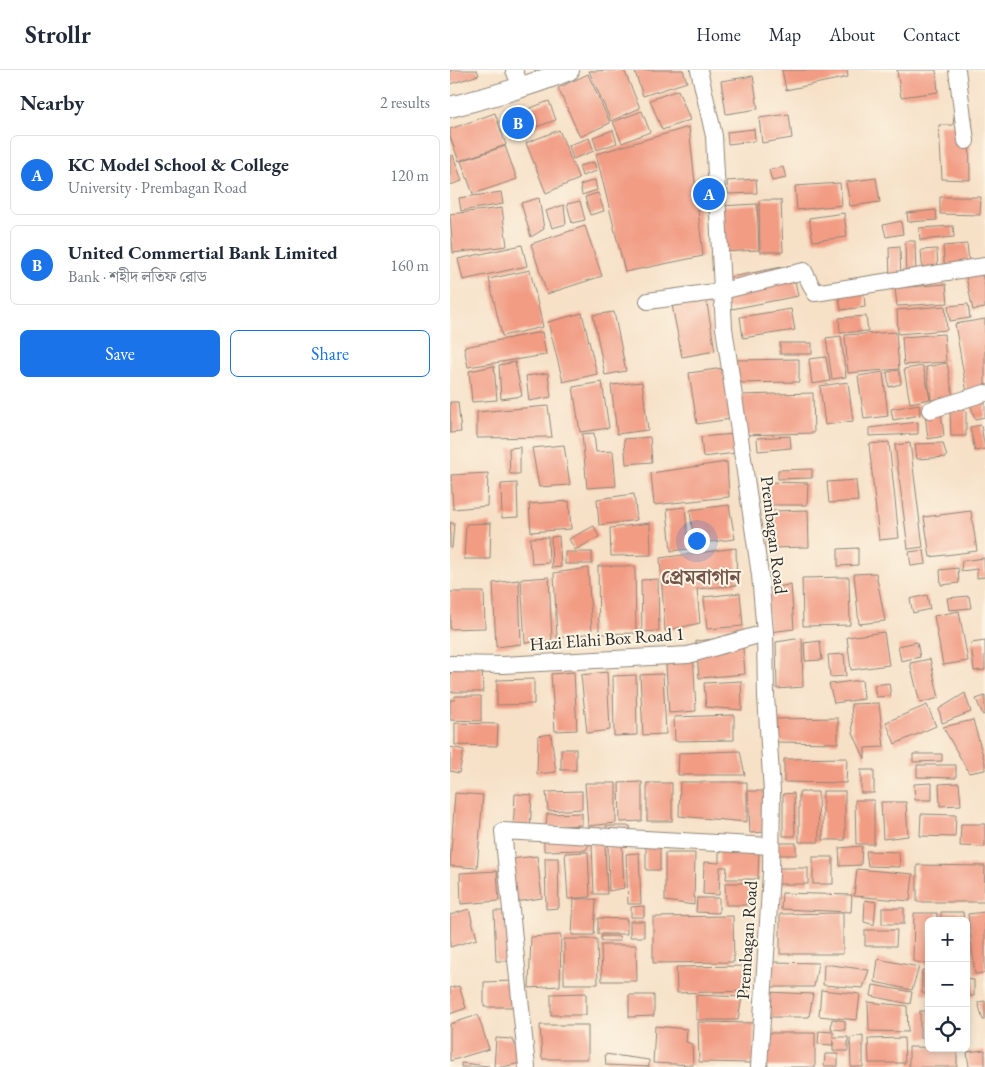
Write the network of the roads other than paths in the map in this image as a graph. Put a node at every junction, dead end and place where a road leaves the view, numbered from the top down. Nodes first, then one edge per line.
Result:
1 (569, 70) edge
2 (699, 70) edge
3 (957, 70) edge
4 (518, 79) edge
5 (450, 107) edge
6 (966, 141) dead end
7 (985, 266) edge
8 (722, 291) junction
9 (648, 301) dead end
10 (985, 393) edge
11 (930, 410) dead end
12 (765, 633) junction
13 (450, 664) edge
14 (771, 846) junction
15 (527, 1067) edge
16 (759, 1067) edge

1 - 4 street
2 - 8 street, Prembagan Road
3 - 6 street
4 - 5 street
7 - 8 street
8 - 9 street
8 - 12 street, Prembagan Road
10 - 11 street
12 - 13 street, Hazi Elahi Box Road 1
12 - 14 street, Prembagan Road
14 - 15 street
14 - 16 street, Prembagan Road

